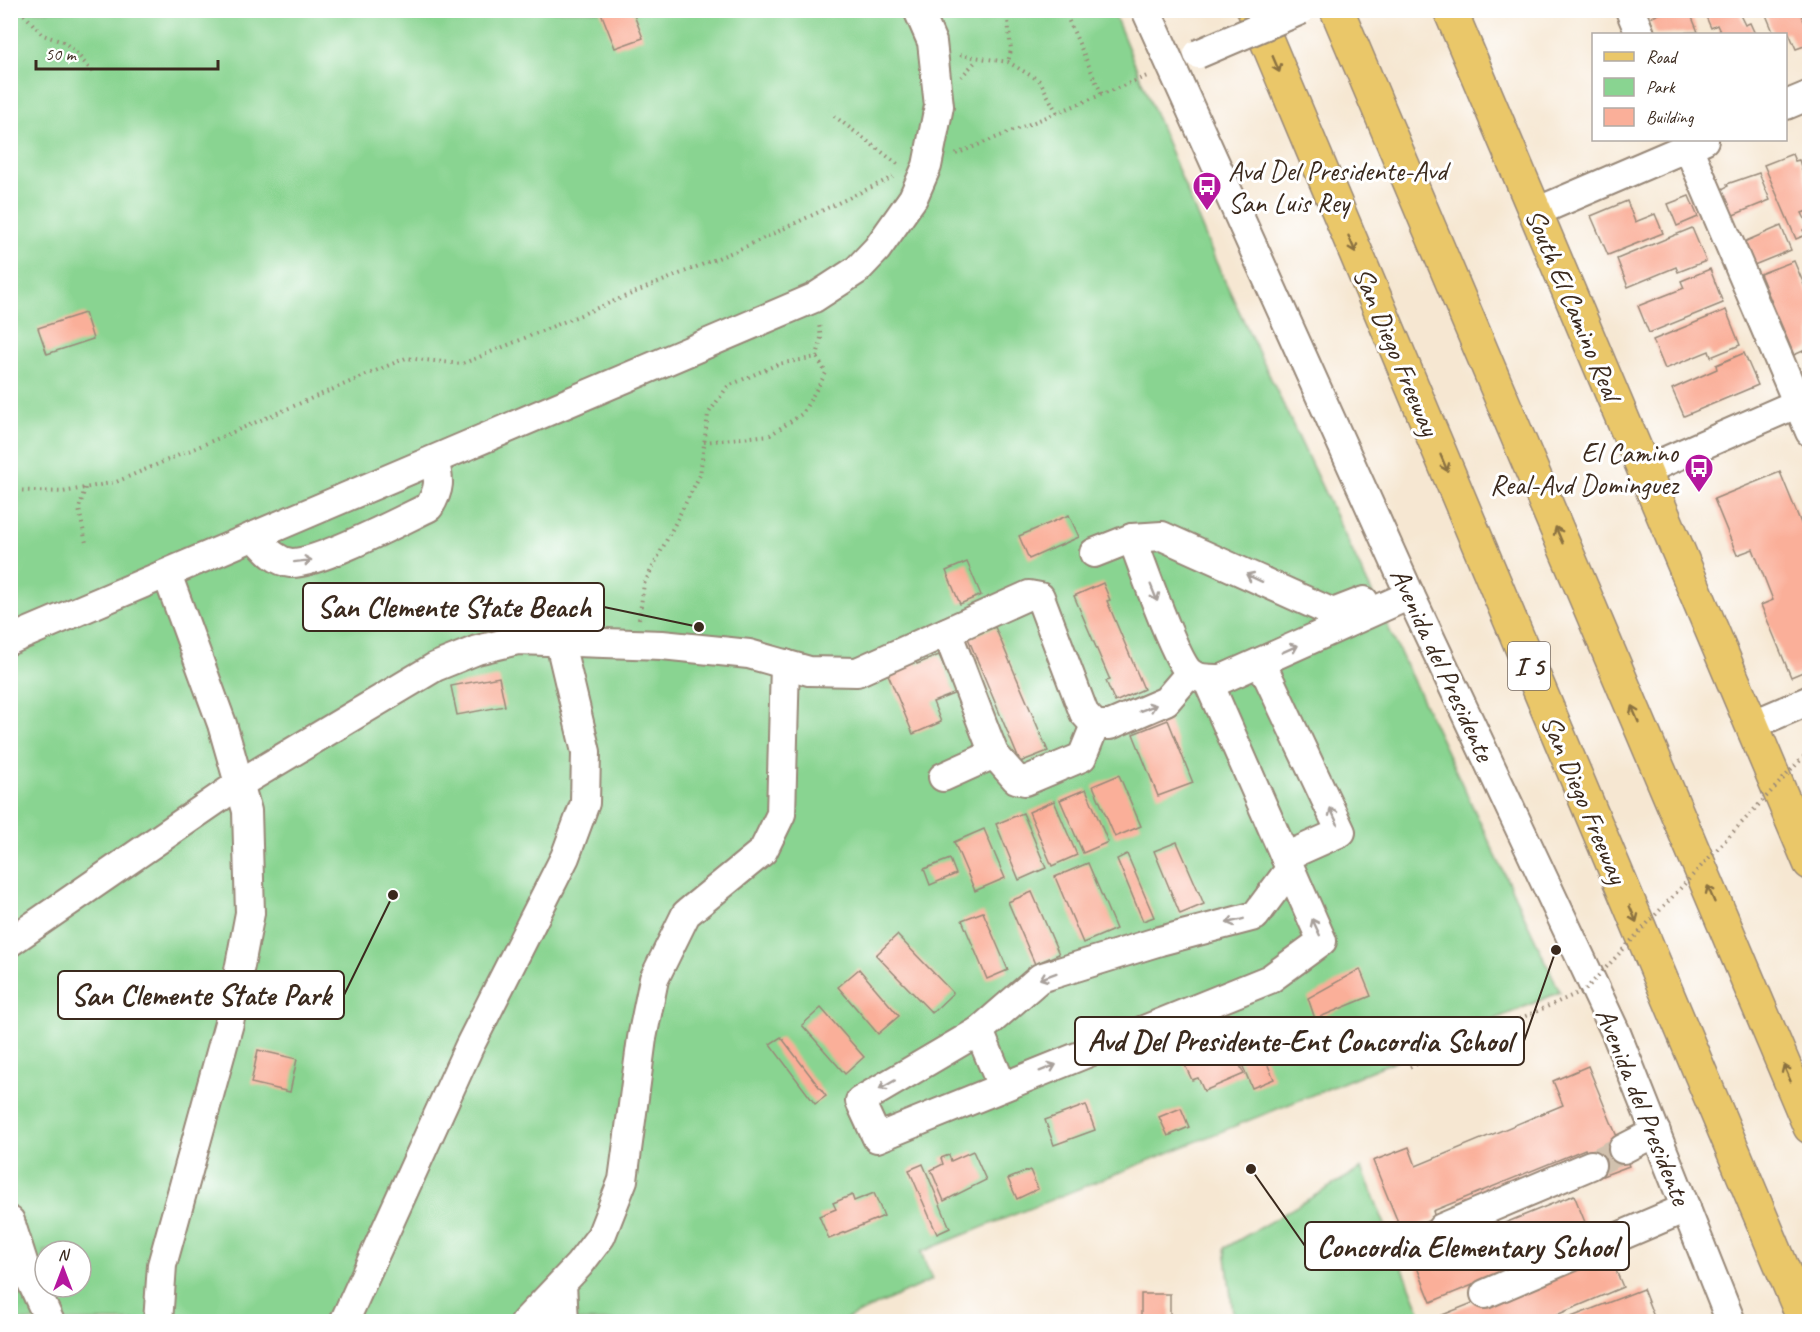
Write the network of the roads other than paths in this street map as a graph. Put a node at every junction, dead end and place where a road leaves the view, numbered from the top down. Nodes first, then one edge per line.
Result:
1 (918, 10) edge
2 (1146, 10) edge
3 (1254, 10) edge
4 (1301, 10) edge
5 (1337, 10) edge
6 (1450, 10) edge
7 (1630, 10) edge
8 (1640, 33) edge
9 (1158, 71) junction
10 (1809, 95) edge
11 (1787, 104) edge
12 (1692, 142) edge
13 (1536, 212) junction
14 (1803, 401) edge
15 (1809, 432) edge
16 (434, 460) junction
17 (1642, 471) junction
18 (254, 536) junction
19 (1132, 538) junction
20 (1094, 553) dead end
21 (166, 574) junction
22 (1406, 588) junction
23 (947, 632) junction
24 (10, 640) edge
25 (560, 643) junction
26 (1261, 662) junction
27 (785, 664) junction
28 (1199, 676) junction
29 (1809, 700) edge
30 (1095, 725) junction
31 (1752, 725) junction
32 (994, 754) junction
33 (943, 777) dead end
34 (239, 784) junction
35 (1809, 862) edge
36 (1287, 863) junction
37 (10, 942) edge
38 (979, 1031) junction
39 (1002, 1086) junction
40 (1809, 1127) edge
41 (1656, 1132) junction
42 (1623, 1149) tunnel mouth
43 (1591, 1165) tunnel mouth
44 (1686, 1208) junction
45 (10, 1221) edge
46 (1442, 1228) dead end
47 (562, 1284) junction
48 (1485, 1294) dead end
49 (50, 1322) edge
50 (158, 1322) edge
51 (344, 1322) edge
52 (525, 1322) edge
53 (564, 1322) edge
54 (1731, 1322) edge
55 (1805, 1322) edge

1 - 16 street
2 - 9 street, Avenida del Presidente
3 -> 55 main road, San Diego Freeway / I 5
4 - 9 street, bridge
40 -> 5 main road
6 - 13 main road, South El Camino Real
7 - 8 street
9 - 22 street, Avenida del Presidente
10 - 11 street
12 - 13 street
12 - 14 street
13 - 17 main road, South El Camino Real
14 - 15 street
14 - 17 street
16 - 18 street
18 -> 16 street
17 - 31 main road, South El Camino Real
18 - 21 street
19 - 20 street
22 -> 19 street
19 -> 28 street
21 - 24 street
21 - 34 street
26 -> 22 street
22 - 41 street, Avenida del Presidente
23 - 27 street
23 - 30 street
23 - 32 street
25 - 27 street
25 - 34 street
25 - 51 street
26 - 28 street
36 -> 26 street
27 - 47 street
30 -> 28 street
28 - 36 street
29 - 31 street
30 - 32 street
31 - 35 main road, South El Camino Real
32 - 33 street
34 - 37 street
34 - 50 street
36 -> 38 street
39 -> 36 street
38 - 39 street
38 -> 39 street
41 - 42 street
41 - 44 street, Avenida del Presidente
43 - 46 street
44 - 48 street
44 - 54 street, Avenida del Presidente
45 - 49 street
47 - 52 street
47 - 53 street

